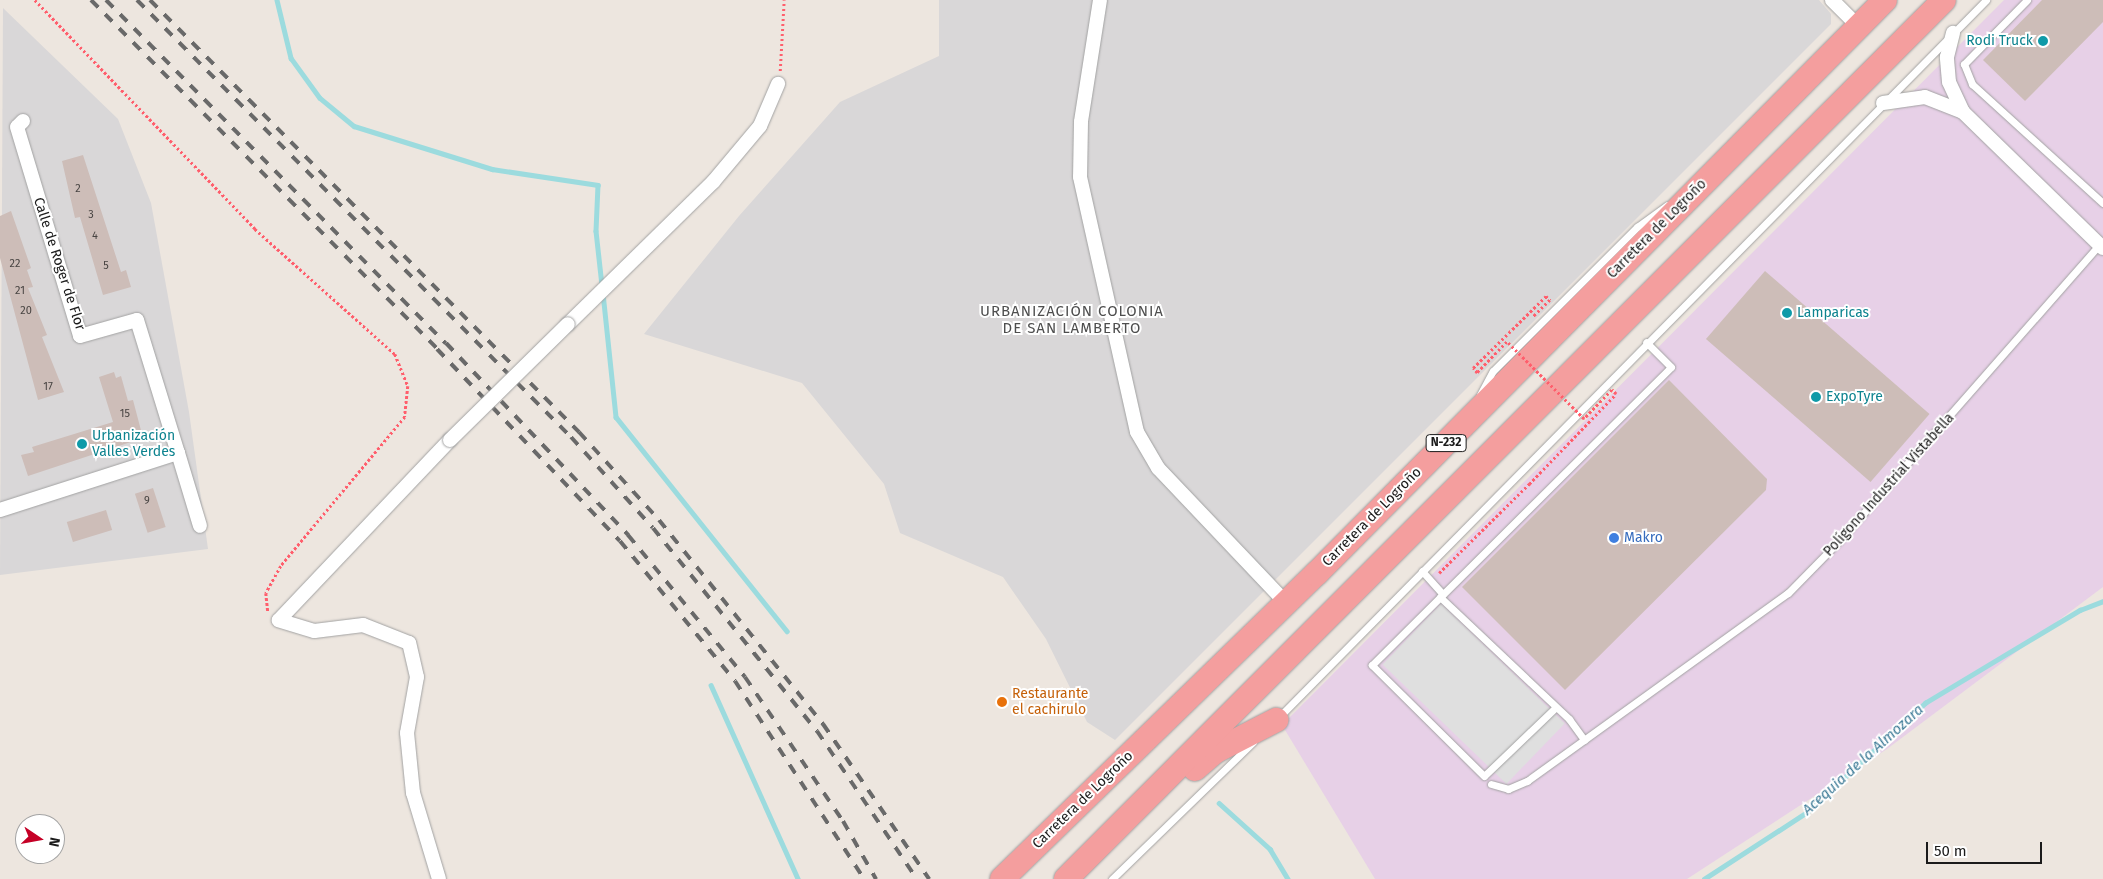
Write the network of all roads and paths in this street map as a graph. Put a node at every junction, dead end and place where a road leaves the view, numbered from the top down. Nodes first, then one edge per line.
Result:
1 (34, 0) edge
2 (784, 0) edge
3 (1100, 0) edge
4 (1832, 0) edge
5 (1884, 0) edge
6 (1944, 0) edge
7 (1986, 0) edge
8 (2027, 0) edge
9 (1858, 26) junction
10 (1953, 33) junction
11 (778, 84) joint
12 (1883, 103) junction
13 (1963, 112) junction
14 (23, 120) dead end
15 (2103, 203) edge
16 (2100, 247) edge
17 (1533, 317) dead end
18 (1646, 342) junction
19 (178, 453) junction
20 (0, 510) edge
21 (200, 526) dead end
22 (1422, 571) junction
23 (1431, 581) junction
24 (1442, 595) junction
25 (1286, 603) junction
26 (279, 620) junction
27 (1555, 708) junction
28 (1276, 720) junction
29 (1584, 740) junction
30 (1492, 784) dead end
31 (1072, 874) edge
32 (438, 879) edge
33 (1002, 879) edge
34 (1112, 879) edge

1 - 26 path
2 - 11 path
3 - 25 street
4 - 9 street
5 - 9 highway, Carretera de Logroño / N-232
6 - 31 highway, N-232
7 - 10 lane
8 - 15 lane
9 - 25 highway, Carretera de Logroño / N-232
10 - 12 lane
10 - 13 street
11 - 26 street, bridge
12 - 13 street
12 - 18 lane
13 - 16 street, Polígono Industrial Vistabella
14 - 19 street, Calle de Roger de Flor
16 - 29 lane, Polígono Industrial Vistabella
17 - 23 path, bridge
18 - 22 lane
18 - 24 lane
19 - 20 street
19 - 21 street
22 - 23 lane
22 - 28 lane
23 - 24 lane
24 - 27 lane
24 - 27 lane
25 - 33 highway, Carretera de Logroño / N-232
26 - 32 street
27 - 29 lane
28 - 31 highway
28 - 34 lane
29 - 30 lane, Polígono Industrial Vistabella

